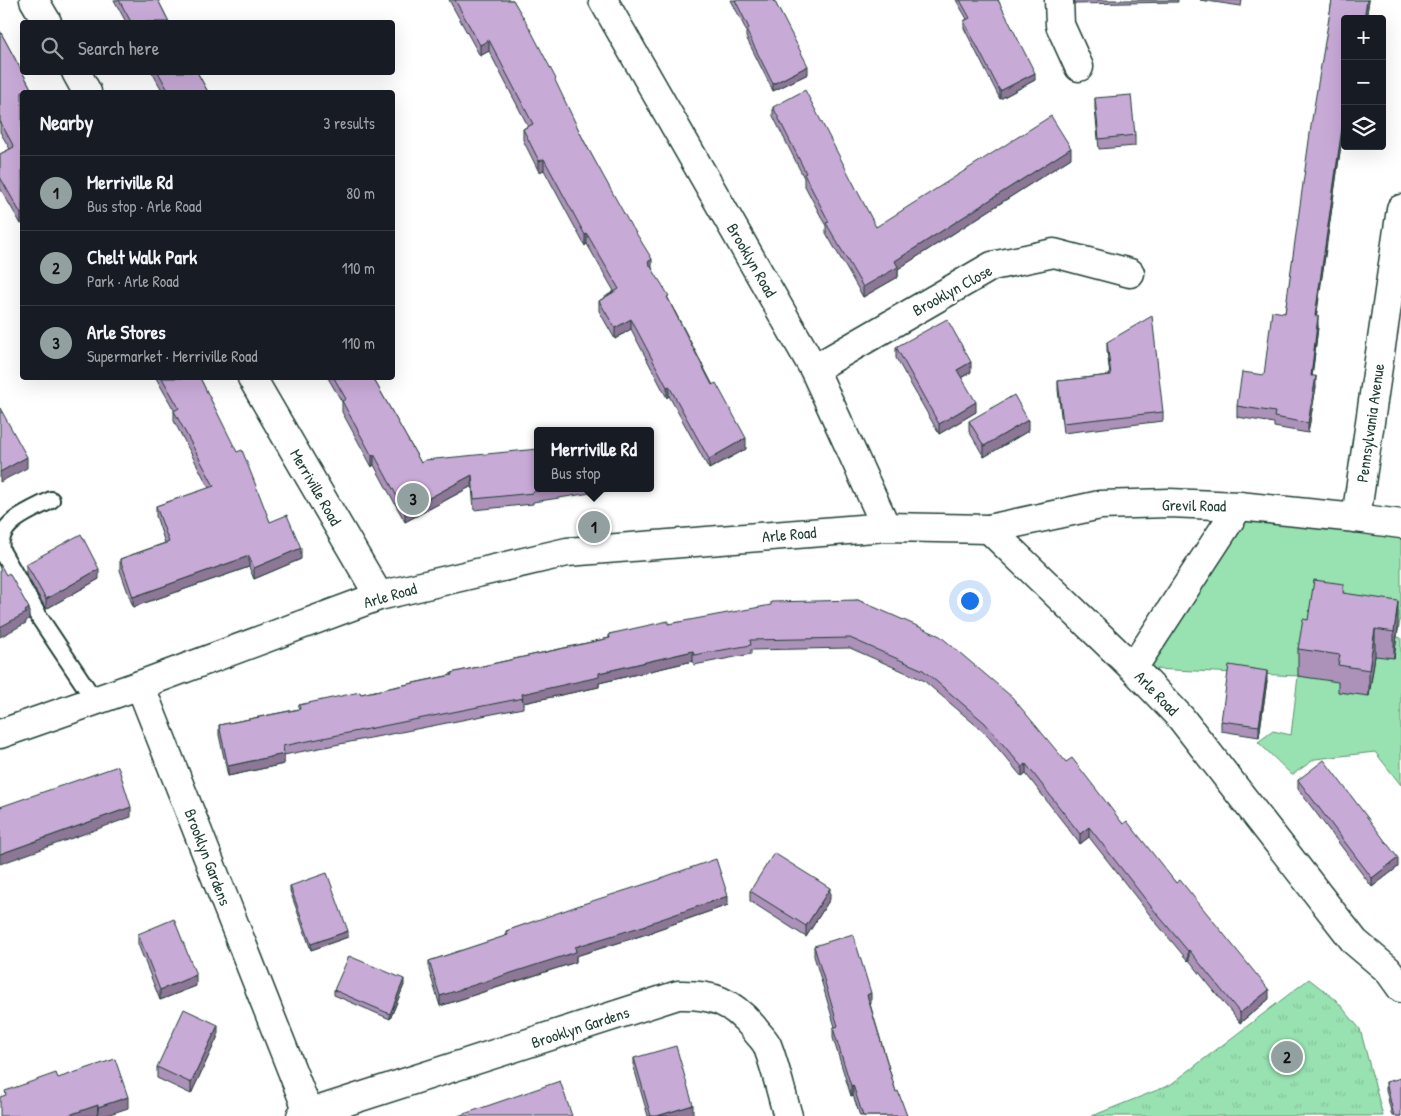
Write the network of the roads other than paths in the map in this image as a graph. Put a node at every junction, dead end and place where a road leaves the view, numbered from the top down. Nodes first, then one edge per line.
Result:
1 (34, 0) edge
2 (603, 0) edge
3 (1059, 0) edge
4 (46, 20) edge
5 (1079, 68) dead end
6 (78, 75) edge
7 (86, 90) edge
8 (1401, 209) edge
9 (1130, 273) dead end
10 (814, 369) junction
11 (253, 380) edge
12 (51, 500) dead end
13 (1239, 506) junction
14 (1356, 518) junction
15 (1401, 524) edge
16 (886, 527) junction
17 (989, 529) junction
18 (379, 596) junction
19 (1132, 668) junction
20 (140, 685) junction
21 (95, 701) junction
22 (0, 734) edge
23 (1401, 988) edge
24 (305, 1115) edge
25 (788, 1116) edge

1 - 4 street
2 - 10 street, Brooklyn Road
3 - 5 street
6 - 7 street
8 - 14 street, Pennsylvania Avenue
9 - 10 street, Brooklyn Close
10 - 16 street, Brooklyn Road
11 - 18 street, Merriville Road
12 - 21 lane
13 - 14 street, Grevil Road
13 - 17 street, Grevil Road
13 - 19 street
14 - 15 street, Grevil Road
16 - 17 street, Arle Road
16 - 18 street, Arle Road
17 - 19 street, Arle Road
18 - 20 street, Arle Road
19 - 23 street, Arle Road
20 - 21 street, Arle Road
20 - 24 street, Brooklyn Gardens
21 - 22 street, Arle Road
24 - 25 street, Brooklyn Gardens

